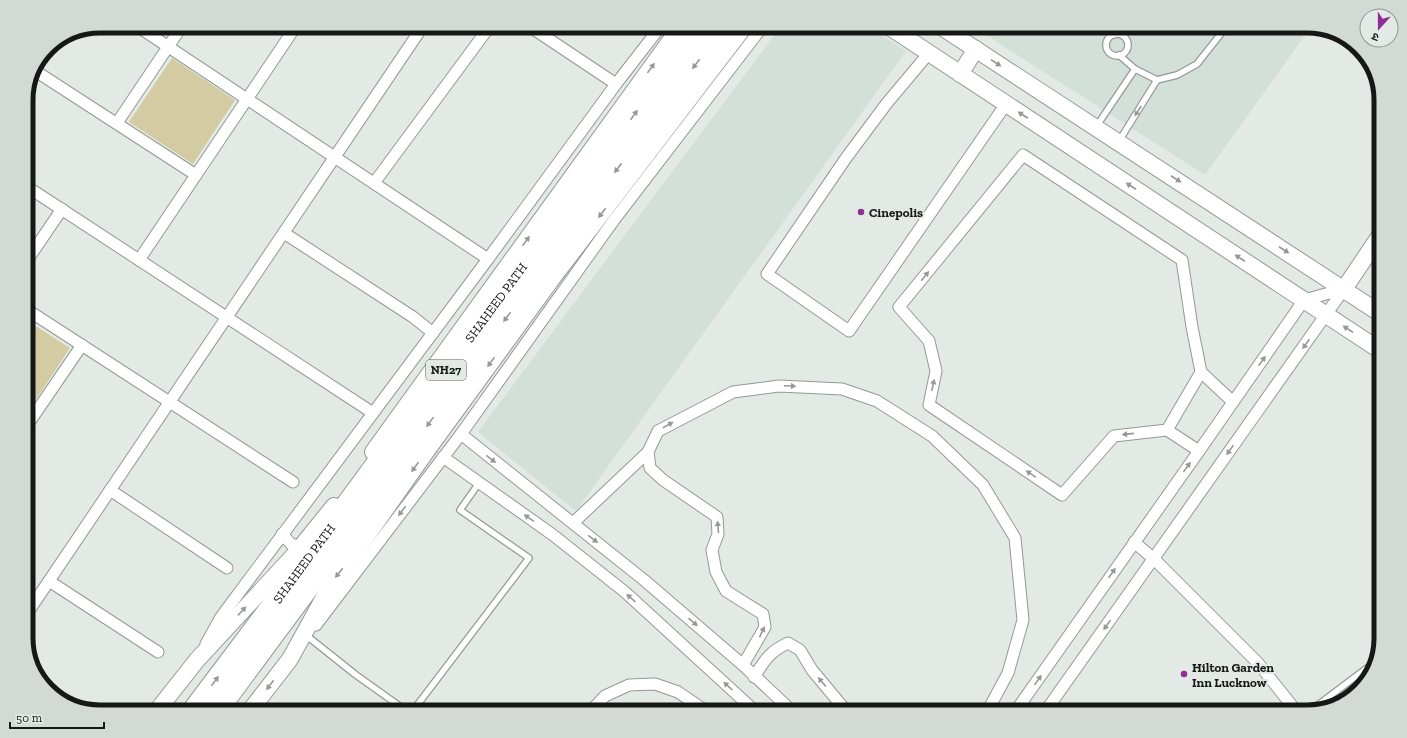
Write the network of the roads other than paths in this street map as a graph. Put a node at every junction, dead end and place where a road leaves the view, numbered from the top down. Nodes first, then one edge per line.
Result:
1 (147, 33) edge
2 (177, 33) edge
3 (291, 33) edge
4 (418, 33) edge
5 (485, 33) edge
6 (540, 33) edge
7 (656, 33) edge
8 (676, 33) edge
9 (694, 33) edge
10 (719, 33) edge
11 (740, 33) edge
12 (758, 33) edge
13 (899, 33) edge
14 (951, 33) edge
15 (1221, 33) edge
16 (1114, 34) joint
17 (168, 47) junction
18 (976, 49) junction
19 (929, 53) junction
20 (1119, 55) junction
21 (1134, 69) junction
22 (39, 73) edge
23 (960, 74) junction
24 (1157, 80) junction
25 (616, 84) junction
26 (247, 99) junction
27 (1006, 104) junction
28 (117, 123) junction
29 (1095, 127) junction
30 (1119, 142) junction
31 (335, 157) junction
32 (196, 175) junction
33 (374, 183) junction
34 (33, 190) edge
35 (62, 209) junction
36 (284, 233) junction
37 (1374, 244) edge
38 (33, 252) edge
39 (488, 259) junction
40 (139, 260) junction
41 (1344, 289) junction
42 (1304, 300) junction
43 (1374, 309) edge
44 (33, 313) edge
45 (1326, 315) junction
46 (227, 317) junction
47 (433, 333) junction
48 (82, 345) junction
49 (1374, 346) edge
50 (1201, 372) junction
51 (170, 402) junction
52 (1233, 402) junction
53 (373, 412) junction
54 (33, 414) edge
55 (1167, 430) junction
56 (460, 434) junction
57 (1199, 451) junction
58 (648, 452) junction
59 (443, 457) junction
60 (373, 460) junction
61 (292, 482) dead end
62 (479, 483) junction
63 (110, 490) junction
64 (573, 523) junction
65 (282, 534) junction
66 (353, 542) junction
67 (1134, 542) junction
68 (301, 547) junction
69 (1154, 559) junction
70 (227, 568) dead end
71 (49, 581) junction
72 (33, 605) edge
73 (307, 636) junction
74 (158, 652) dead end
75 (290, 659) junction
76 (197, 660) junction
77 (743, 666) junction
78 (1367, 668) edge
79 (754, 677) junction
80 (1320, 704) edge
81 (162, 705) edge
82 (197, 705) edge
83 (222, 705) edge
84 (254, 705) edge
85 (398, 705) edge
86 (417, 705) edge
87 (597, 705) edge
88 (697, 705) edge
89 (748, 705) edge
90 (785, 705) edge
91 (841, 705) edge
92 (991, 705) edge
93 (1021, 705) edge
94 (1050, 705) edge
95 (1291, 705) edge

1 - 17 street
2 - 17 street
3 - 26 street
4 - 31 street
5 - 33 street
6 - 25 street
7 - 25 street
60 -> 8 street
60 -> 9 highway, SHAHEED PATH / NH27
10 -> 66 highway, SHAHEED PATH / NH27
11 -> 66 street
12 - 56 street
13 - 19 street
14 - 18 street
15 - 24 lane
16 - 20 lane
16 - 20 lane
17 - 26 street
17 - 28 street
18 - 23 street
18 -> 29 street
19 - 23 street
19 - 27 street
20 - 21 lane
21 - 24 lane
21 - 29 lane
22 - 28 street
23 - 27 street
24 -> 30 lane
25 - 39 street
26 - 31 street
26 - 32 street
42 -> 27 street
28 - 32 street
29 - 30 street
30 -> 41 street
31 - 33 street
31 - 36 street
32 - 40 street
33 - 39 street
34 - 35 street
35 - 38 street
35 - 40 street
36 - 46 street
36 - 47 street
37 - 41 street
39 - 47 street
40 - 46 street
41 - 42 street
41 - 43 street
41 - 45 street
42 - 45 street
52 -> 42 street
44 - 48 street
49 -> 45 street
45 -> 69 street
46 - 51 street
46 - 53 street
47 - 53 street
48 - 51 street
48 - 54 street
50 - 52 street
50 - 55 street
55 -> 50 street
51 - 61 street
51 - 63 street
52 - 57 street
53 - 65 street
55 - 57 street
56 - 59 street
56 -> 64 street
67 -> 57 street
58 - 64 street
77 -> 58 street
58 -> 92 street
59 - 62 street
59 -> 73 street
60 - 68 street
82 -> 60 highway, SHAHEED PATH / NH27
62 - 86 lane
89 -> 62 street
63 - 70 street
63 - 71 street
64 -> 77 street
65 - 68 street
65 - 76 street
66 -> 75 street
66 - 83 highway, SHAHEED PATH / NH27
67 - 69 street
93 -> 67 street
76 -> 68 street
69 -> 94 street
69 - 95 street
71 - 72 street
71 - 74 street
73 - 75 street
73 - 85 lane
75 -> 84 street
76 - 81 street
77 - 79 street
78 - 80 lane
79 - 90 street
91 -> 79 street
87 - 88 street

